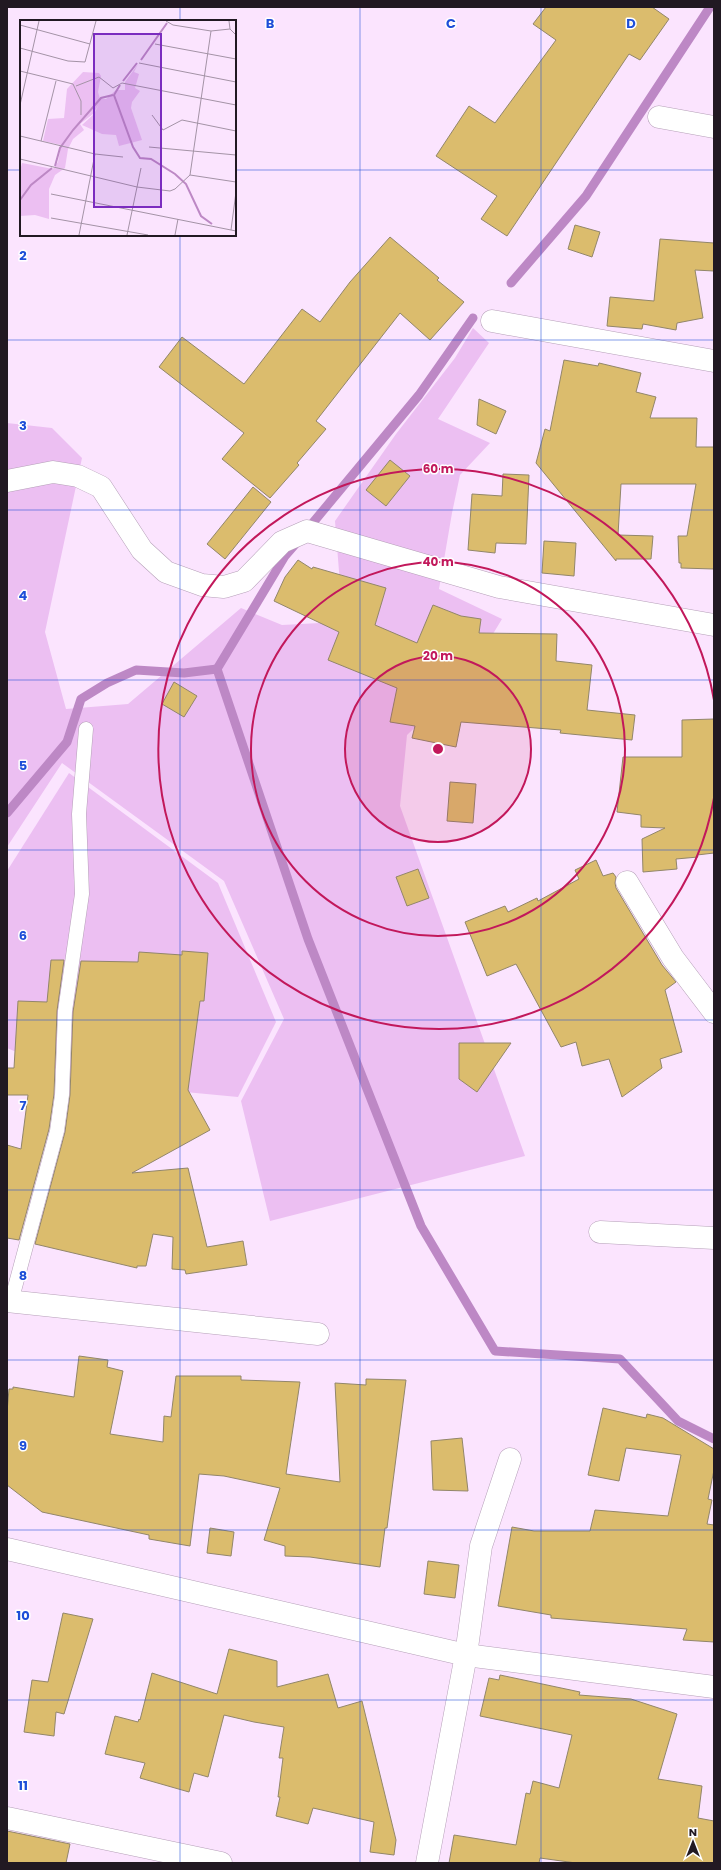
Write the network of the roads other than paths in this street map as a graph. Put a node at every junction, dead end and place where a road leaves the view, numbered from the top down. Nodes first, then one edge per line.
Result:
1 (659, 117) dead end
2 (714, 127) edge
3 (492, 321) dead end
4 (714, 361) edge
5 (7, 481) edge
6 (714, 625) edge
7 (86, 729) dead end
8 (627, 882) dead end
9 (714, 1012) edge
10 (600, 1232) dead end
11 (714, 1238) edge
12 (8, 1306) edge
13 (318, 1334) dead end
14 (510, 1459) dead end
15 (7, 1549) edge
16 (466, 1655) junction
17 (714, 1687) edge
18 (7, 1818) edge
19 (221, 1863) edge
20 (427, 1863) edge

1 - 2 street
3 - 4 street
5 - 6 street
7 - 12 lane
8 - 9 street
10 - 11 street
12 - 13 street
14 - 16 street
15 - 16 street
16 - 17 street
16 - 20 street
18 - 19 street

